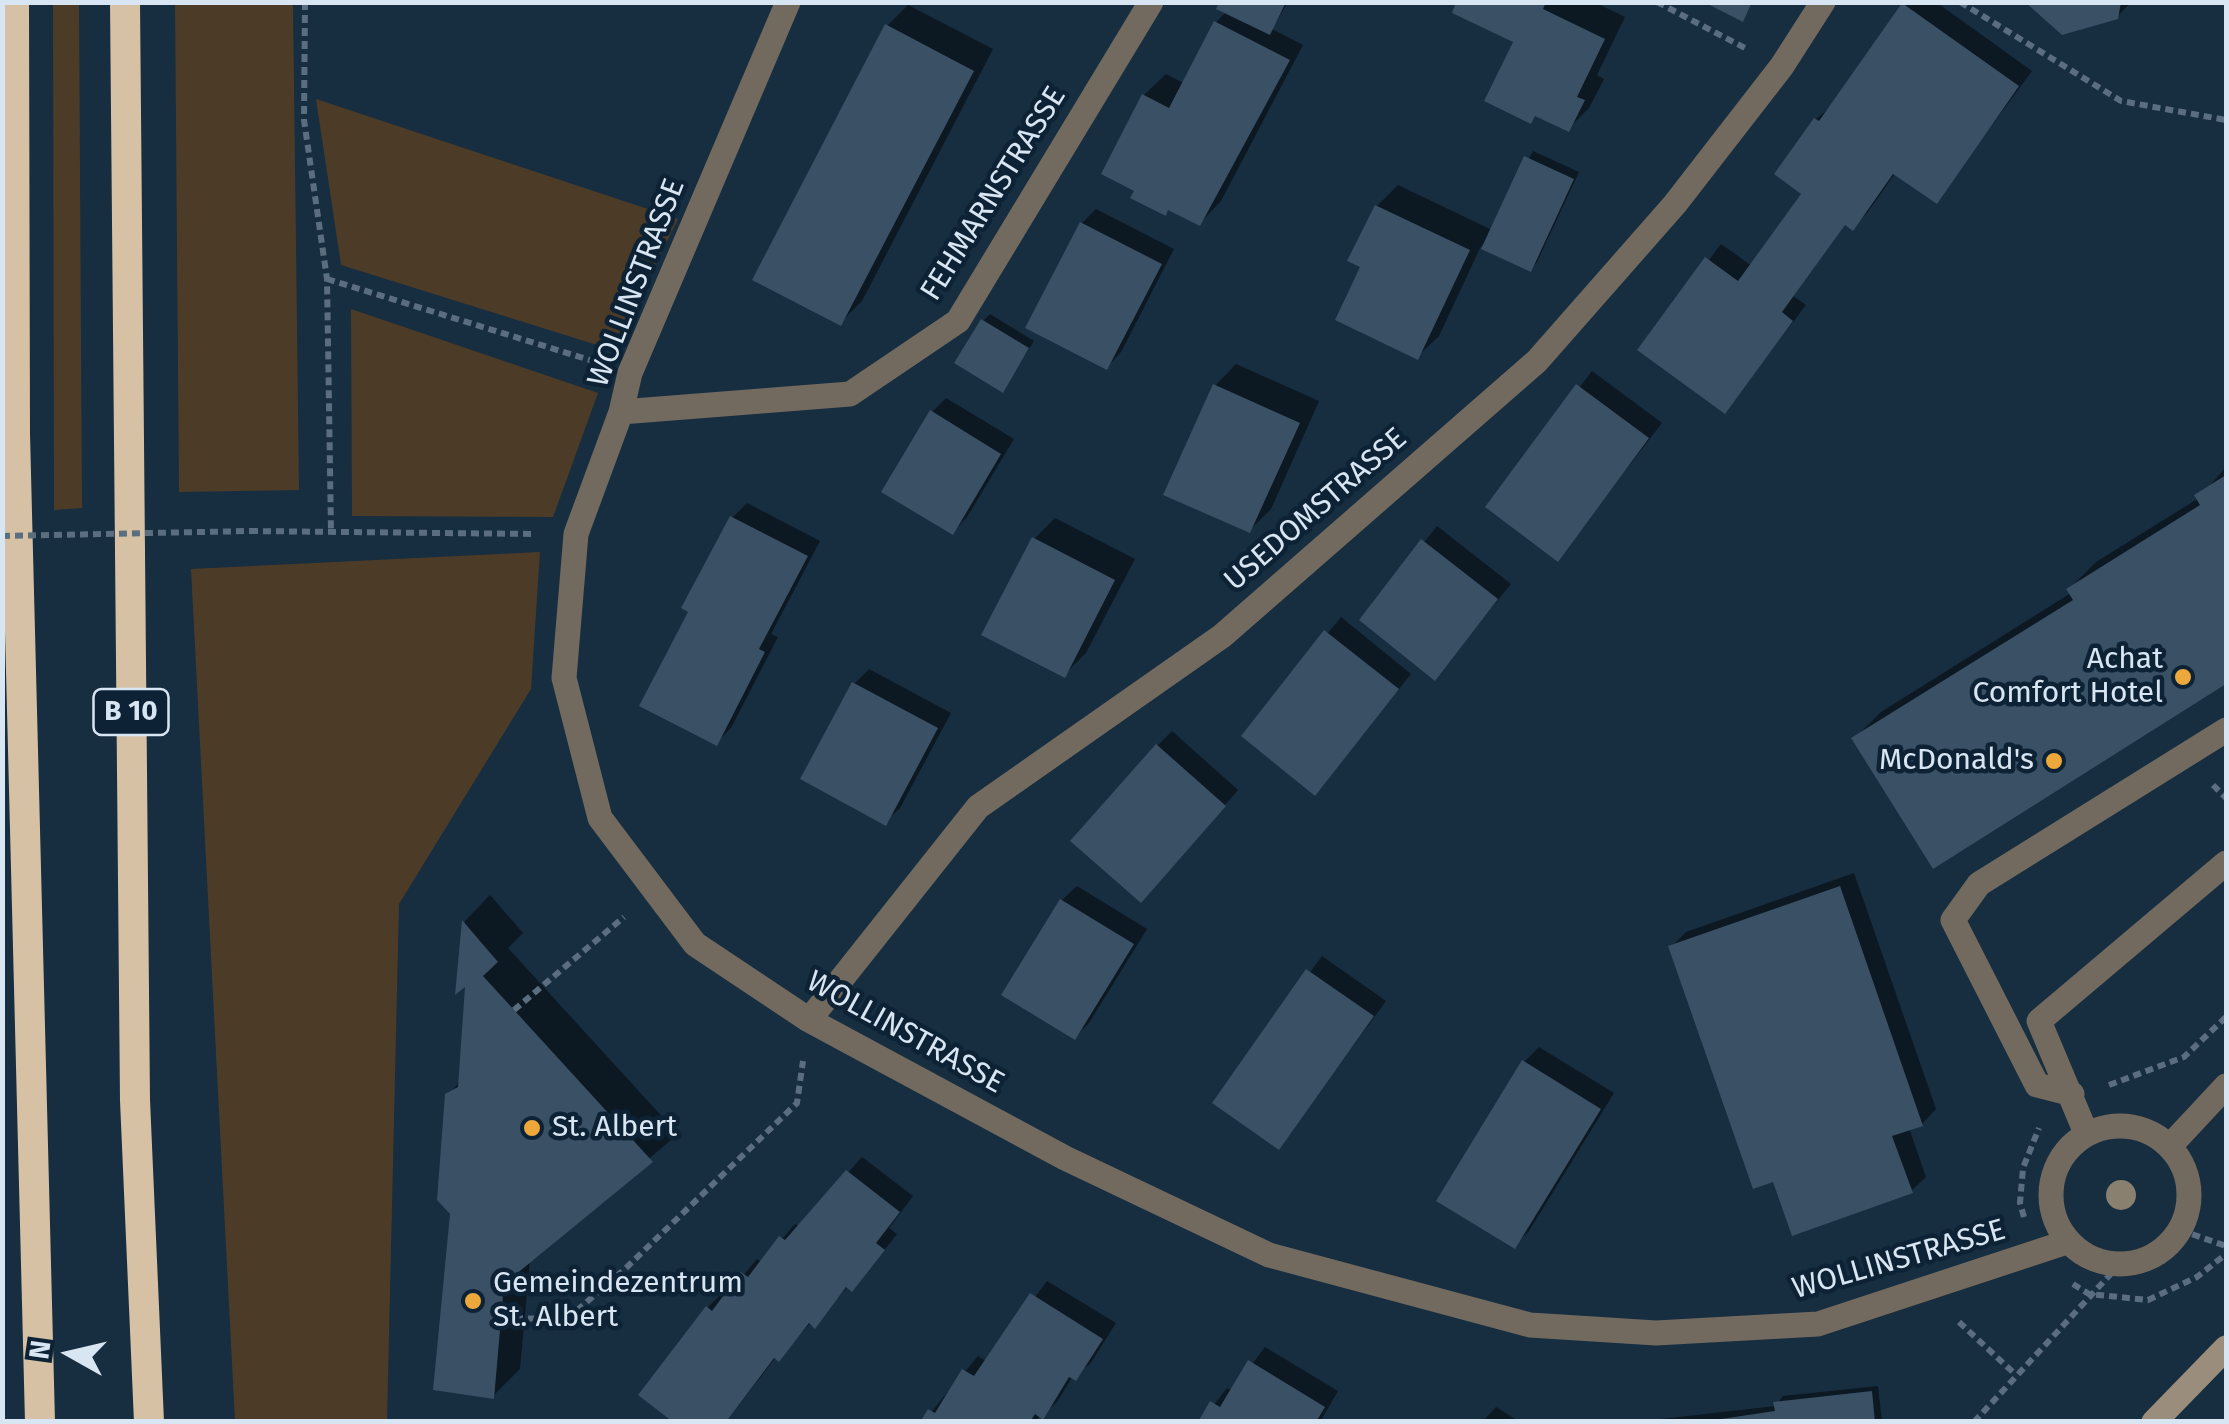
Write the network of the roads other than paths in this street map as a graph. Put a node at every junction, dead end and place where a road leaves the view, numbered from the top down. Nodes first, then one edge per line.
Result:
1 (14, 2) edge
2 (125, 2) edge
3 (788, 2) edge
4 (1150, 2) edge
5 (1822, 2) edge
6 (621, 412) junction
7 (2226, 730) edge
8 (2226, 863) edge
9 (809, 1020) junction
10 (2226, 1086) edge
11 (2072, 1094) junction
12 (2086, 1133) junction
13 (2170, 1146) junction
14 (2067, 1242) junction
15 (2226, 1348) edge
16 (40, 1422) edge
17 (149, 1422) edge
18 (2154, 1422) edge

1 - 16 highway
2 - 17 highway, B 10
3 - 6 street, WOLLINSTRASSE
4 - 6 street, FEHMARNSTRASSE
5 - 9 street, USEDOMSTRASSE
6 - 9 street, WOLLINSTRASSE
7 - 11 street
8 - 11 street
9 - 14 street, WOLLINSTRASSE
10 - 13 street
11 - 12 street
12 - 13 street
12 - 14 street
13 - 14 street
15 - 18 main road

